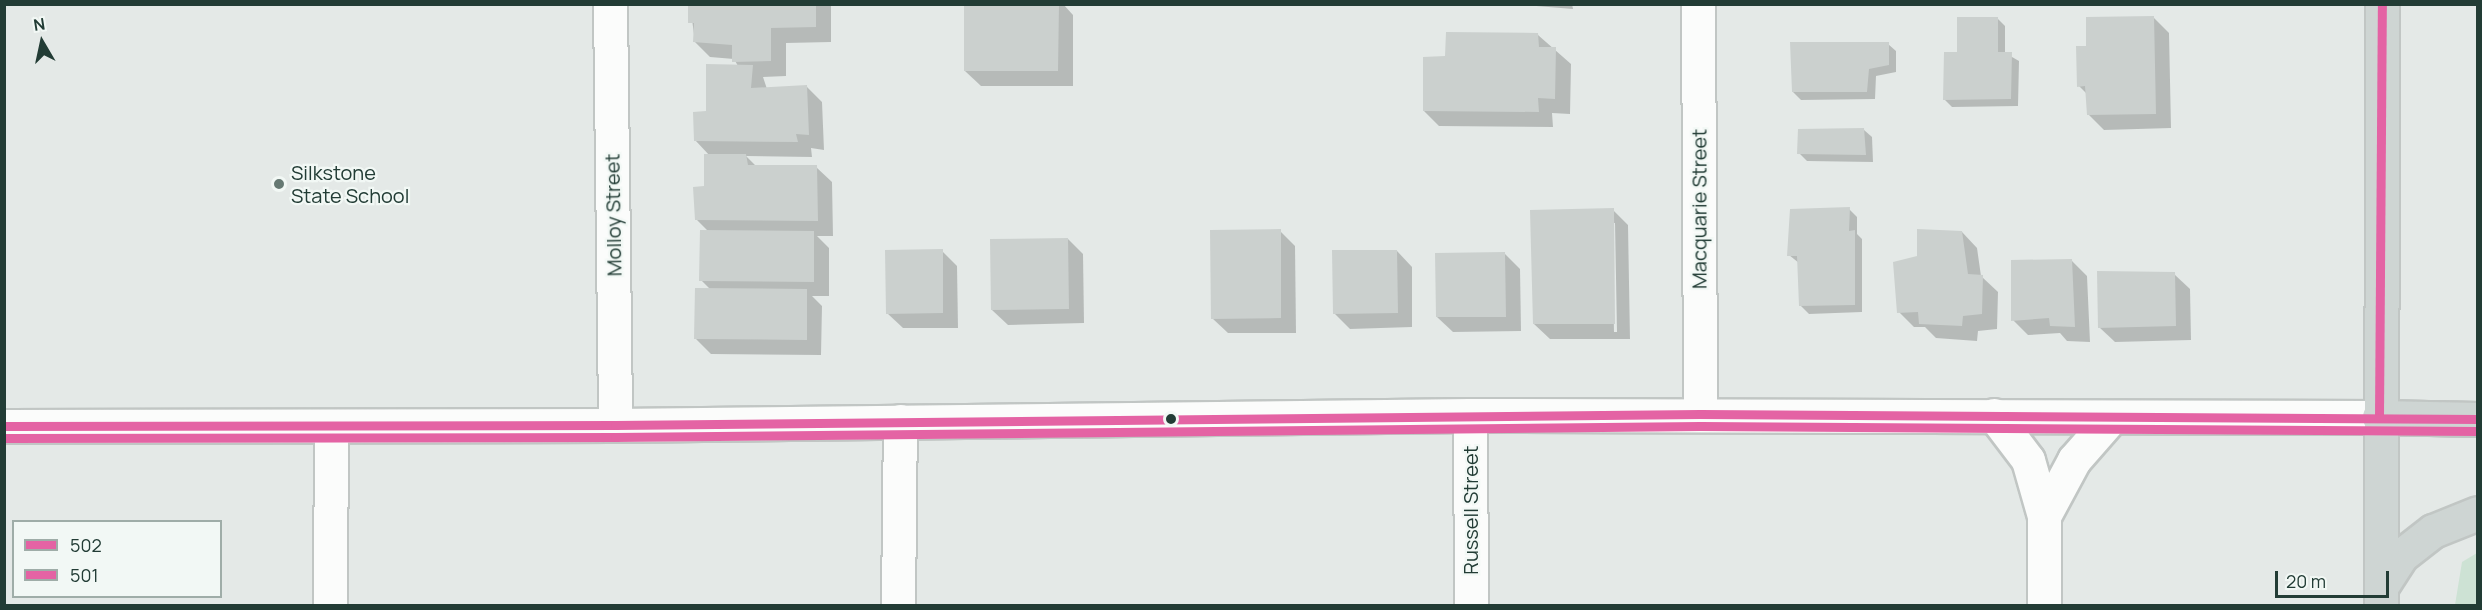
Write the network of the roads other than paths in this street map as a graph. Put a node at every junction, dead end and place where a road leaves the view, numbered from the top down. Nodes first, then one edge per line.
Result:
1 (610, 4) edge
2 (1698, 4) edge
3 (2382, 4) edge
4 (1700, 414) junction
5 (1470, 415) junction
6 (1994, 415) junction
7 (2379, 417) junction
8 (2110, 419) junction
9 (2478, 419) edge
10 (900, 422) junction
11 (615, 425) junction
12 (4, 426) edge
13 (330, 426) junction
14 (2478, 513) edge
15 (2044, 516) junction
16 (2381, 596) edge
17 (330, 606) edge
18 (898, 606) edge
19 (1471, 606) edge
20 (2044, 606) edge

1 - 11 main road, Molloy Street
2 - 4 main road, Macquarie Street
3 - 7 main road
4 - 5 main road
4 - 6 main road
5 - 10 main road
5 - 19 main road, Russell Street
6 - 8 main road
6 - 15 main road
7 - 8 main road
7 - 9 main road
7 - 16 main road
8 - 15 main road
10 - 11 main road
10 - 18 main road
11 - 13 main road
12 - 13 main road
13 - 17 main road
14 - 16 main road
15 - 20 main road

